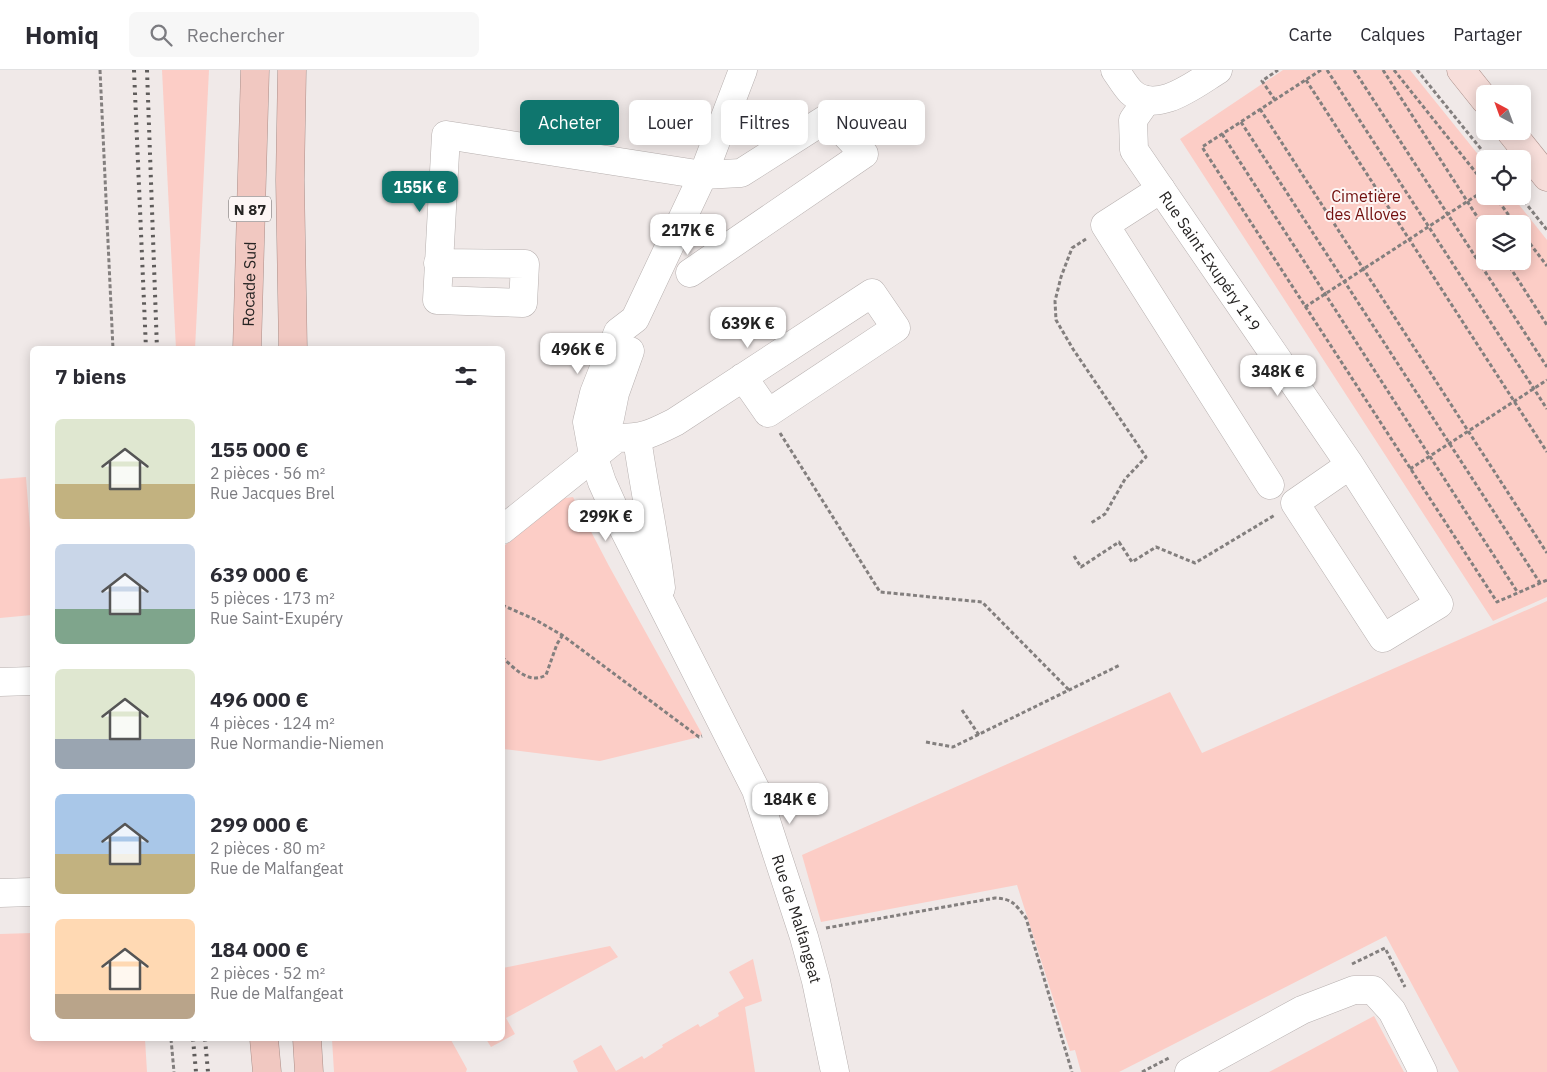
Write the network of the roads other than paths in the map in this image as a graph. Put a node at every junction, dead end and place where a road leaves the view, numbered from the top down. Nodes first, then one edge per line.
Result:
1 (255, 70) edge
2 (292, 70) edge
3 (743, 70) edge
4 (1115, 70) edge
5 (1218, 70) edge
6 (1461, 70) edge
7 (1476, 89) edge
8 (1147, 100) junction
9 (1517, 140) edge
10 (703, 175) junction
11 (1547, 177) edge
12 (1161, 189) junction
13 (438, 263) dead end
14 (690, 273) dead end
15 (247, 346) edge
16 (293, 346) edge
17 (744, 377) junction
18 (637, 438) junction
19 (593, 455) junction
20 (1350, 465) junction
21 (1270, 485) dead end
22 (505, 528) edge
23 (664, 610) junction
24 (30, 681) edge
25 (0, 682) edge
26 (30, 892) edge
27 (0, 893) edge
28 (264, 1041) edge
29 (308, 1041) edge
30 (266, 1072) edge
31 (308, 1072) edge
32 (835, 1072) edge
33 (1189, 1072) edge
34 (1423, 1072) edge

1 - 15 highway, Rocade Sud / N 87
2 - 16 highway, N 87
3 - 10 street
4 - 8 street
5 - 8 street
6 - 7 main road
8 - 12 street, Rue Saint-Exupéry 1+9
9 - 11 main road
10 - 13 street
10 - 14 street
10 - 19 street, Rue de Malfangeat
12 - 20 street, Rue Saint-Exupéry 1+9
12 - 21 street
17 - 17 street
17 - 18 street
18 - 19 street
18 - 23 street, Rue de Malfangeat
19 - 22 street
19 - 23 street, Rue de Malfangeat
20 - 20 street, Rue Saint-Exupéry 1+9
23 - 32 street, Rue de Malfangeat
24 - 25 street
26 - 27 street
28 - 30 highway
29 - 31 highway
33 - 34 street

